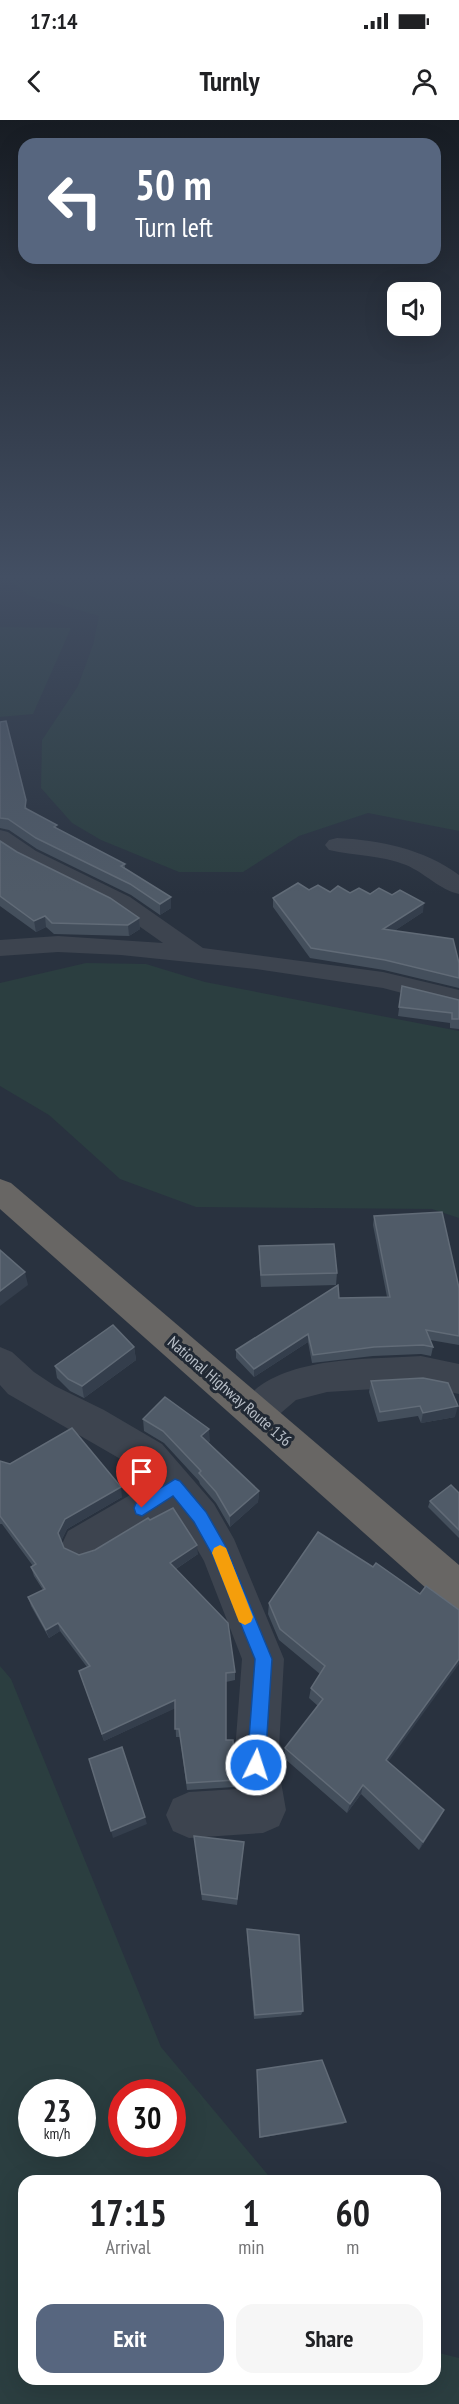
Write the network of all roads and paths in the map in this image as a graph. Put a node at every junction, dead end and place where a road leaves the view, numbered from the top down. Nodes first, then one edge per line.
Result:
1 (0, 837) edge
2 (337, 845) dead end
3 (459, 887) edge
4 (0, 948) edge
5 (198, 956) junction
6 (459, 999) edge
7 (0, 1191) edge
8 (0, 1362) edge
9 (459, 1379) edge
10 (255, 1413) junction
11 (175, 1486) junction
12 (82, 1544) dead end
13 (459, 1591) edge
14 (189, 1815) dead end

1 - 5 street
2 - 3 street
4 - 5 street
5 - 6 street
7 - 10 highway, National Highway Route 136
8 - 11 street
9 - 10 street
10 - 13 highway, National Highway Route 136
11 - 12 street
11 - 14 street

